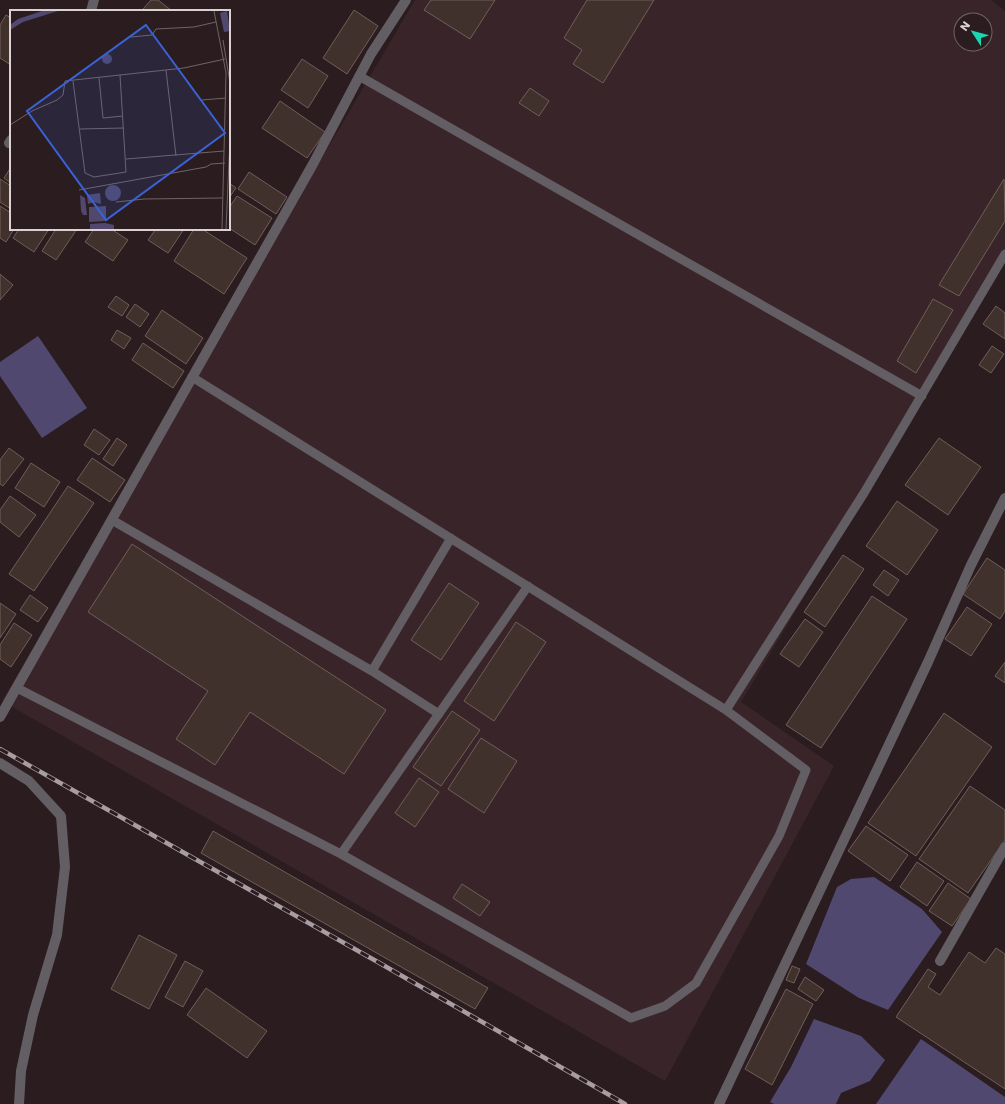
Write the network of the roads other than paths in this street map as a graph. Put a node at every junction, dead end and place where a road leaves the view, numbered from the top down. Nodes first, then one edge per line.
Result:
1 (94, 0) edge
2 (406, 0) edge
3 (91, 10) edge
4 (359, 76) junction
5 (1005, 254) edge
6 (192, 376) junction
7 (922, 396) junction
8 (1005, 498) edge
9 (112, 520) junction
10 (451, 538) junction
11 (528, 586) junction
12 (372, 671) junction
13 (17, 688) junction
14 (726, 710) junction
15 (439, 714) junction
16 (0, 716) edge
17 (0, 763) edge
18 (1005, 847) edge
19 (341, 854) junction
20 (940, 961) dead end
21 (20, 1104) edge
22 (719, 1104) edge

1 - 3 street
2 - 4 street
4 - 6 street
4 - 7 lane
5 - 7 lane
6 - 9 street
6 - 10 lane
7 - 14 lane
8 - 22 street
9 - 12 lane
9 - 13 street
10 - 11 lane
10 - 12 lane
11 - 14 lane
11 - 15 lane
12 - 15 lane
13 - 16 street
13 - 19 lane
14 - 19 lane
15 - 19 lane
17 - 21 street
18 - 20 street

